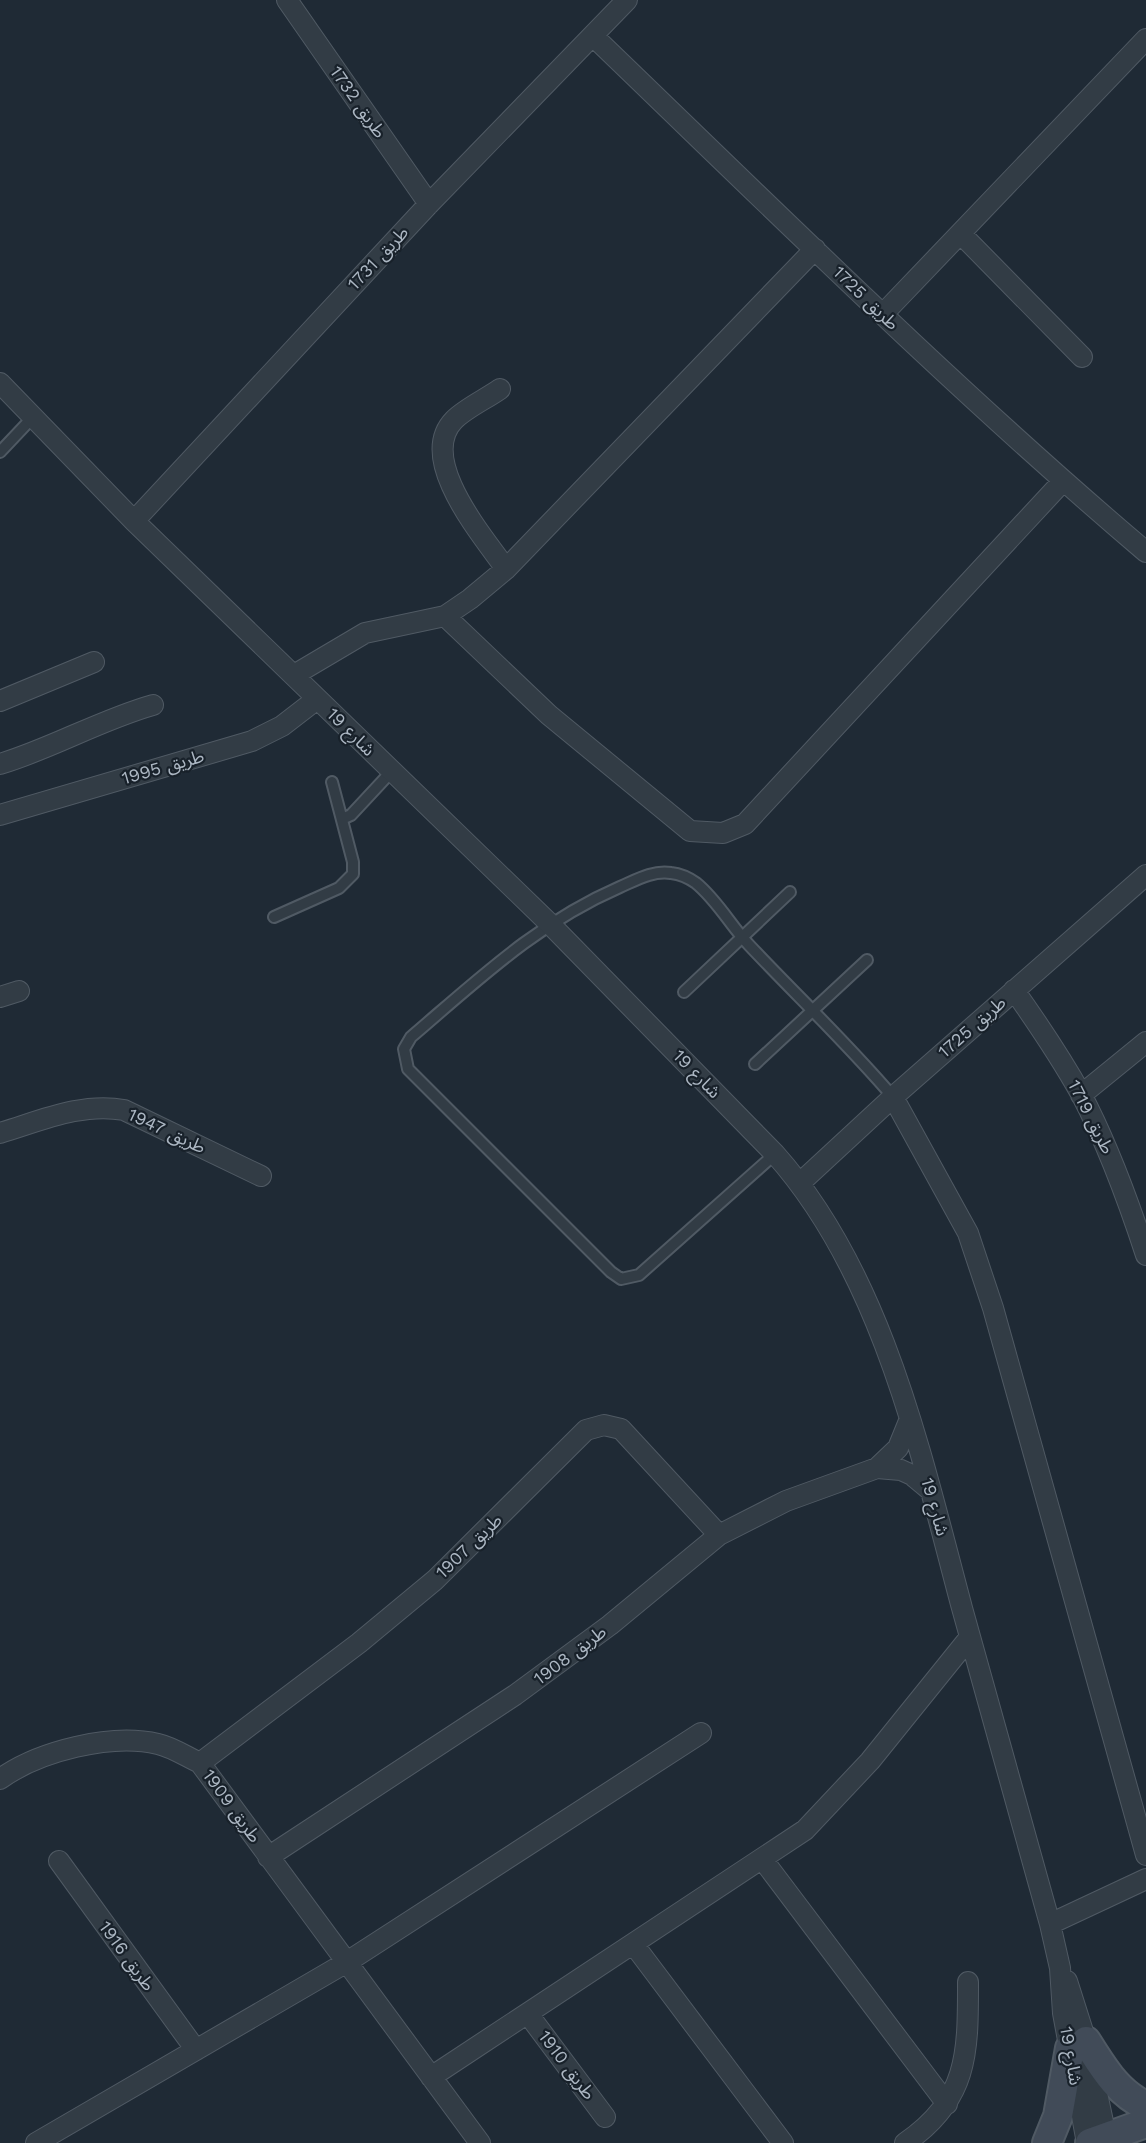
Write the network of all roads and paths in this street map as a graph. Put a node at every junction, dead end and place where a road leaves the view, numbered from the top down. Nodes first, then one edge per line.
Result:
1 (287, 0) edge
2 (627, 0) edge
3 (593, 36) junction
4 (1146, 39) edge
5 (429, 204) junction
6 (961, 234) junction
7 (814, 249) junction
8 (883, 314) junction
9 (1082, 357) dead end
10 (0, 383) edge
11 (500, 389) dead end
12 (34, 416) junction
13 (0, 452) edge
14 (1063, 481) junction
15 (134, 520) junction
16 (1146, 552) edge
17 (506, 569) junction
18 (445, 616) junction
19 (94, 662) dead end
20 (294, 675) junction
21 (317, 699) junction
22 (0, 701) edge
23 (153, 705) dead end
24 (0, 764) edge
25 (391, 772) junction
26 (332, 782) dead end
27 (0, 815) edge
28 (342, 819) junction
29 (1146, 875) edge
30 (790, 891) dead end
31 (274, 917) dead end
32 (549, 924) junction
33 (742, 937) junction
34 (867, 960) dead end
35 (1014, 990) junction
36 (684, 992) dead end
37 (812, 1010) junction
38 (1146, 1042) edge
39 (755, 1064) dead end
40 (1081, 1095) junction
41 (893, 1097) junction
42 (0, 1133) edge
43 (775, 1154) junction
44 (261, 1176) dead end
45 (801, 1183) junction
46 (1146, 1255) edge
47 (909, 1421) junction
48 (877, 1468) junction
49 (931, 1490) junction
50 (719, 1535) junction
51 (970, 1637) junction
52 (701, 1733) dead end
53 (200, 1763) junction
54 (0, 1779) edge
55 (1146, 1855) edge
56 (268, 1857) junction
57 (762, 1860) junction
58 (59, 1861) dead end
59 (1146, 1879) edge
60 (1050, 1924) junction
61 (634, 1945) junction
62 (347, 1962) junction
63 (968, 1982) dead end
64 (528, 2013) junction
65 (1078, 2044) junction
66 (196, 2050) junction
67 (431, 2077) junction
68 (947, 2104) junction
69 (1146, 2106) edge
70 (605, 2117) dead end
71 (1146, 2123) edge
72 (1095, 2141) edge
73 (36, 2143) edge
74 (480, 2143) edge
75 (783, 2143) edge
76 (905, 2143) edge
77 (1047, 2143) edge

1 - 5 street, طريق 1732
2 - 3 street, طريق 1731
3 - 5 street, طريق 1731
3 - 7 street, طريق 1725
4 - 6 street
5 - 15 street, طريق 1731
6 - 8 street
6 - 9 street
7 - 8 street, طريق 1725
7 - 17 street
8 - 14 street, طريق 1725
10 - 12 street, شارع 19
11 - 17 street
12 - 13 lane
12 - 15 street, شارع 19
14 - 16 street, طريق 1725
14 - 18 street
15 - 20 street, شارع 19
17 - 18 street
18 - 20 street
19 - 22 street
20 - 21 street, شارع 19
21 - 25 street, شارع 19
21 - 27 street, طريق 1995
23 - 24 street
25 - 28 lane
25 - 32 street, شارع 19
26 - 28 lane
28 - 31 lane
29 - 35 street, طريق 1725
30 - 33 lane
32 - 33 lane
32 - 43 street, شارع 19
32 - 43 lane
33 - 36 lane
33 - 37 lane
34 - 37 lane
35 - 40 street, طريق 1719
35 - 41 street, طريق 1725
37 - 39 lane
37 - 41 lane
38 - 40 street
40 - 46 street, طريق 1719
41 - 45 street, طريق 1725
41 - 55 street
42 - 44 street, طريق 1947
43 - 45 street, شارع 19
45 - 47 street, شارع 19
47 - 48 street, طريق 1908
47 - 49 street, شارع 19
48 - 49 street
48 - 50 street, طريق 1908
49 - 51 street, شارع 19
50 - 53 street, طريق 1907
50 - 56 street, طريق 1908
51 - 57 street
51 - 60 street, شارع 19
52 - 62 street
53 - 54 street, طريق 1909
53 - 56 street, طريق 1909
56 - 62 street, طريق 1909
57 - 61 street
57 - 68 street
58 - 66 street, طريق 1916
59 - 60 street
60 - 65 street, شارع 19
61 - 64 street
61 - 75 street
62 - 66 street
62 - 67 street, طريق 1909
63 - 68 street
64 - 67 street
64 - 70 street, طريق 1910
65 - 69 street
65 - 72 street, شارع 19
65 - 77 street
66 - 73 street
67 - 74 street, طريق 1909
68 - 76 street
71 - 72 street

